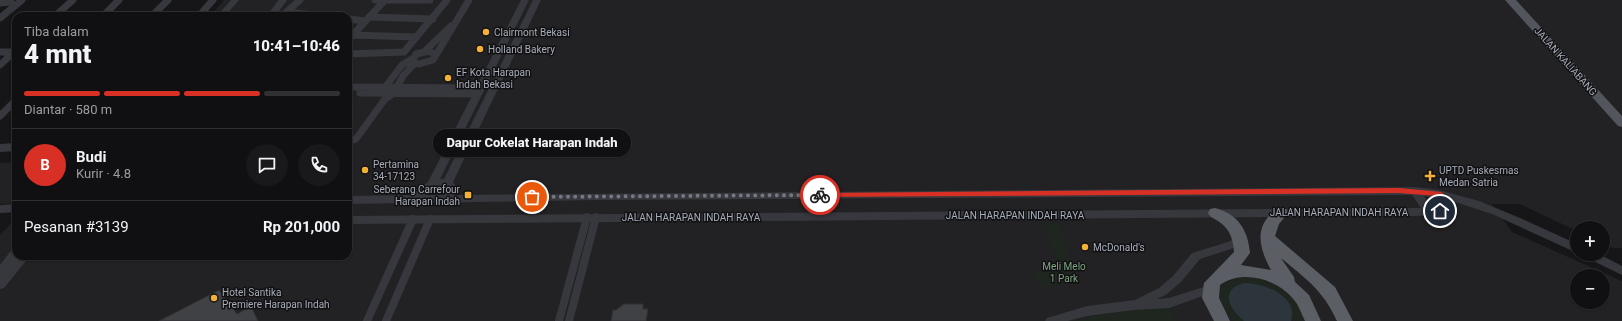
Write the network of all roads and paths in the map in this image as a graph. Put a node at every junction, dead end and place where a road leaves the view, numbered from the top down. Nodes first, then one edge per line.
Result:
1 (22, 0) edge
2 (73, 0) edge
3 (119, 0) edge
4 (168, 0) edge
5 (213, 0) edge
6 (235, 0) edge
7 (283, 0) edge
8 (300, 0) edge
9 (375, 0) edge
10 (430, 0) edge
11 (435, 0) edge
12 (468, 0) edge
13 (525, 0) edge
14 (537, 0) edge
15 (1510, 0) edge
16 (12, 1) edge
17 (385, 1) edge
18 (447, 1) edge
19 (0, 3) edge
20 (0, 11) edge
21 (60, 12) edge
22 (107, 12) edge
23 (156, 12) edge
24 (202, 12) edge
25 (224, 12) edge
26 (274, 12) edge
27 (287, 12) edge
28 (0, 18) edge
29 (352, 19) edge
30 (367, 19) junction
31 (433, 19) junction
32 (452, 26) junction
33 (352, 35) edge
34 (352, 37) edge
35 (416, 37) junction
36 (425, 51) junction
37 (0, 52) edge
38 (12, 52) edge
39 (352, 54) edge
40 (12, 55) edge
41 (436, 55) junction
42 (413, 61) junction
43 (0, 65) edge
44 (352, 88) edge
45 (395, 90) junction
46 (352, 92) edge
47 (384, 93) junction
48 (478, 93) junction
49 (488, 98) junction
50 (12, 104) edge
51 (0, 116) edge
52 (1622, 123) edge
53 (352, 140) edge
54 (12, 147) edge
55 (0, 148) edge
56 (447, 183) junction
57 (432, 184) junction
58 (1415, 192) junction
59 (1439, 194) junction
60 (449, 198) junction
61 (416, 199) junction
62 (352, 200) edge
63 (0, 203) edge
64 (12, 204) edge
65 (12, 208) edge
66 (0, 209) edge
67 (1429, 211) junction
68 (1281, 213) junction
69 (1215, 214) junction
70 (592, 217) junction
71 (413, 219) junction
72 (430, 219) junction
73 (352, 220) edge
74 (1238, 231) junction
75 (1268, 238) junction
76 (1570, 246) edge
77 (12, 258) edge
78 (21, 260) edge
79 (1603, 261) edge
80 (1622, 271) edge
81 (1225, 272) junction
82 (0, 274) edge
83 (0, 285) edge
84 (1210, 289) junction
85 (1295, 290) junction
86 (1134, 304) junction
87 (1314, 318) edge
88 (367, 321) edge
89 (386, 321) edge
90 (559, 321) edge
91 (569, 321) edge
92 (1051, 321) edge
93 (1222, 321) edge
94 (1345, 321) edge

1 - 28 street
2 - 21 street
3 - 22 street
4 - 23 street
5 - 24 street
6 - 25 street
7 - 26 street
8 - 27 street
9 - 17 street
10 - 17 street
11 - 18 street
12 - 32 street
13 - 48 street
14 - 49 street
15 - 52 main road, JALAN KALIABANG
16 - 19 street
16 - 20 street
17 - 30 street
18 - 31 street
29 - 30 street
30 - 31 street
30 - 33 street
31 - 35 street
32 - 36 street
32 - 41 street
34 - 35 street
35 - 39 street
36 - 41 street
36 - 42 street
37 - 38 street
40 - 43 street
41 - 42 street
42 - 45 street
42 - 47 street
44 - 47 street
45 - 47 street
45 - 47 street
45 - 48 street
46 - 47 street
47 - 53 street
48 - 49 street
48 - 57 street
49 - 56 street
50 - 51 street
54 - 55 street
56 - 57 street
56 - 60 street
57 - 61 street
58 - 59 street
58 - 60 street, JALAN HARAPAN INDAH RAYA
58 - 67 street, JALAN HARAPAN INDAH RAYA
59 - 67 street
59 - 76 street
60 - 61 street, JALAN HARAPAN INDAH RAYA
61 - 62 street, JALAN HARAPAN INDAH RAYA
63 - 64 street
65 - 66 street
67 - 68 street, JALAN HARAPAN INDAH RAYA
68 - 69 street, JALAN HARAPAN INDAH RAYA
68 - 75 highway
69 - 70 street, JALAN HARAPAN INDAH RAYA
69 - 74 highway
70 - 72 street, JALAN HARAPAN INDAH RAYA
70 - 90 street
70 - 91 street
71 - 72 street, JALAN HARAPAN INDAH RAYA
71 - 73 street, JALAN HARAPAN INDAH RAYA
71 - 88 street
72 - 89 street
74 - 81 highway
74 - 86 street
75 - 85 highway
75 - 94 highway
77 - 82 street
78 - 83 street
79 - 80 street
81 - 84 highway
81 - 85 highway
84 - 86 street
84 - 93 highway
85 - 87 highway
86 - 92 street

